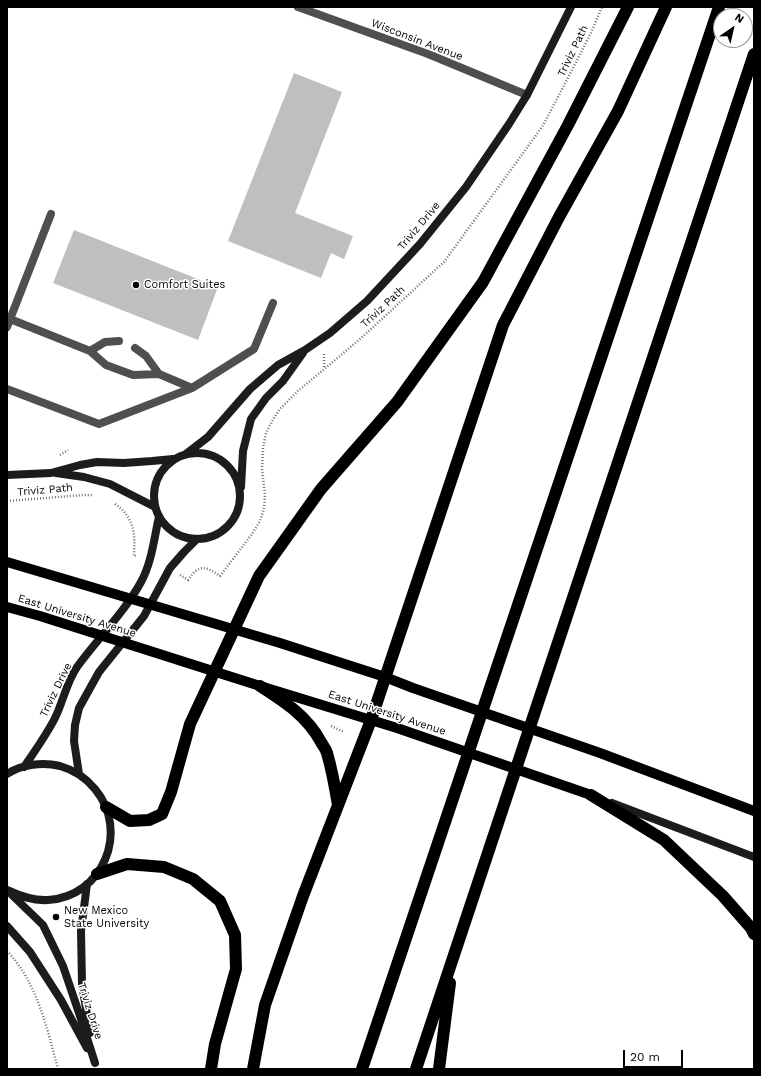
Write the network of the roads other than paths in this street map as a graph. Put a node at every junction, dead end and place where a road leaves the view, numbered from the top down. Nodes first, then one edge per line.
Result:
1 (298, 7) edge
2 (571, 7) edge
3 (628, 7) edge
4 (666, 7) edge
5 (719, 7) edge
6 (754, 54) edge
7 (527, 95) junction
8 (51, 214) dead end
9 (273, 303) dead end
10 (9, 323) edge
11 (119, 341) dead end
12 (135, 348) dead end
13 (305, 350) junction
14 (90, 351) junction
15 (159, 374) junction
16 (192, 388) junction
17 (7, 389) edge
18 (186, 454) junction
19 (175, 459) junction
20 (51, 473) junction
21 (7, 475) edge
22 (240, 496) junction
23 (155, 507) junction
24 (159, 517) junction
25 (197, 539) junction
26 (7, 562) edge
27 (7, 607) edge
28 (385, 677) junction
29 (260, 686) junction
30 (371, 720) junction
31 (24, 767) junction
32 (8, 773) edge
33 (79, 774) junction
34 (591, 795) junction
35 (338, 806) junction
36 (106, 807) junction
37 (754, 811) edge
38 (754, 857) edge
39 (97, 874) junction
40 (87, 884) junction
41 (7, 890) edge
42 (7, 926) edge
43 (754, 934) edge
44 (454, 956) junction
45 (96, 1066) edge
46 (211, 1069) edge
47 (253, 1069) edge
48 (362, 1069) edge
49 (416, 1069) edge
50 (439, 1069) edge

1 - 7 street, Wisconsin Avenue
2 - 7 street, Triviz Drive
3 - 36 highway
4 - 28 highway
5 - 48 highway
6 - 44 highway
7 - 13 street, Triviz Drive
8 - 10 street
9 - 16 street
10 - 14 street
11 - 14 street
12 - 15 street
13 - 18 street, Triviz Drive
13 - 22 street, Triviz Drive
14 - 15 street
15 - 16 street
16 - 17 street
18 - 19 street
18 - 22 street
19 - 20 street
19 - 23 street
20 - 21 street
20 - 23 street
22 - 25 street
23 - 24 street
24 - 25 street
24 - 31 street, Triviz Drive
25 - 33 street
26 - 28 main road
27 - 29 main road, East University Avenue
28 - 30 highway
28 - 37 main road
29 - 30 main road, East University Avenue
29 - 35 highway
30 - 34 main road, East University Avenue
30 - 35 highway
31 - 32 street
31 - 33 street
33 - 36 street
34 - 38 street, East University Avenue
34 - 43 highway
35 - 47 highway
36 - 39 street
39 - 40 street
39 - 46 highway
40 - 41 street
40 - 45 street, Triviz Drive
41 - 45 street, Triviz Drive
42 - 45 street
44 - 49 highway
44 - 50 highway

